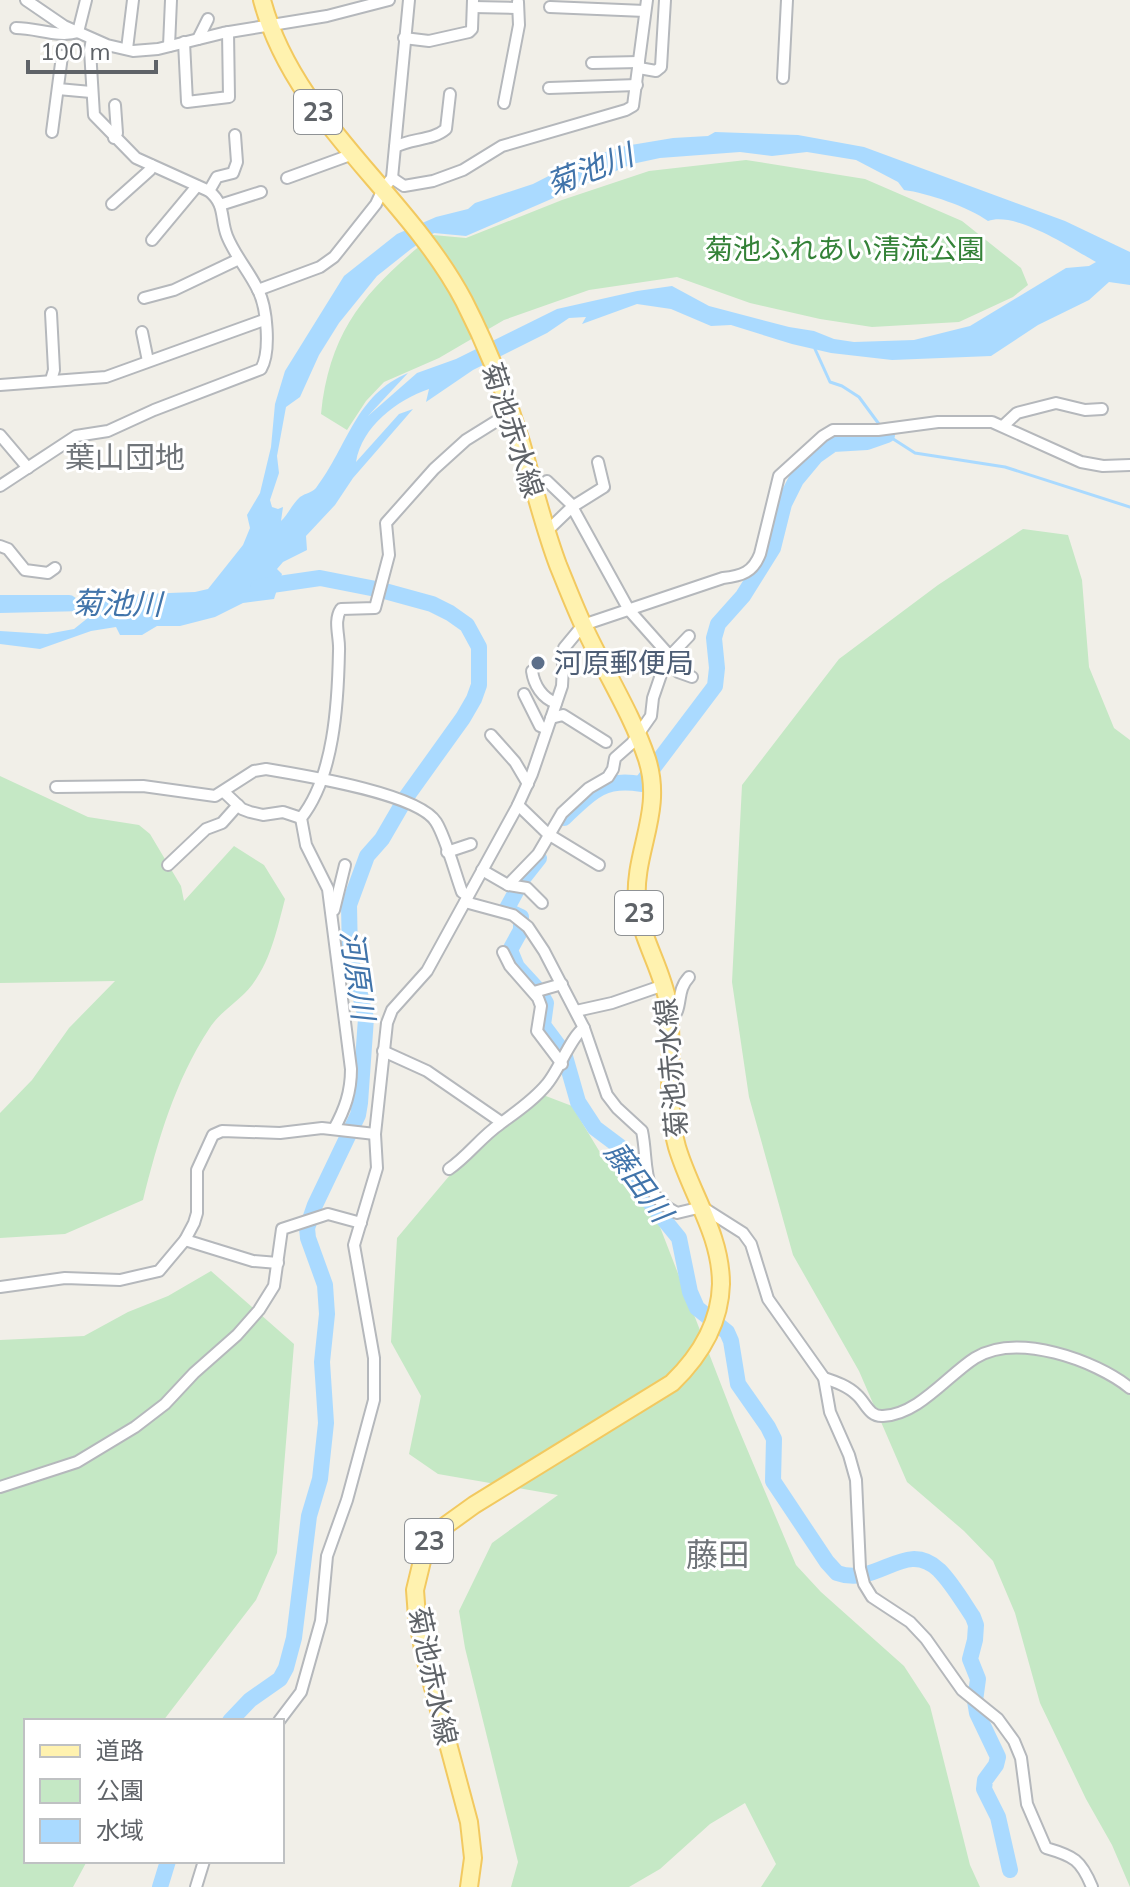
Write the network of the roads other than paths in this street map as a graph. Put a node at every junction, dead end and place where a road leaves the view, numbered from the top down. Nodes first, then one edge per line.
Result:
1 (26, 0) edge
2 (86, 0) edge
3 (133, 0) edge
4 (171, 0) edge
5 (262, 0) edge
6 (389, 0) edge
7 (409, 0) edge
8 (665, 0) edge
9 (787, 0) edge
10 (473, 3) edge
11 (517, 5) edge
12 (646, 6) edge
13 (550, 7) dead end
14 (208, 19) dead end
15 (269, 25) junction
16 (16, 28) dead end
17 (78, 32) junction
18 (228, 32) junction
19 (404, 38) junction
20 (92, 39) junction
21 (198, 39) junction
22 (184, 42) junction
23 (169, 46) junction
24 (127, 49) junction
25 (62, 56) dead end
26 (592, 63) dead end
27 (639, 65) junction
28 (783, 78) dead end
29 (637, 85) junction
30 (549, 88) dead end
31 (58, 89) junction
32 (91, 92) junction
33 (450, 94) dead end
34 (504, 103) dead end
35 (115, 105) dead end
36 (52, 132) dead end
37 (235, 135) dead end
38 (114, 138) junction
39 (395, 147) junction
40 (353, 154) junction
41 (151, 165) junction
42 (287, 178) dead end
43 (387, 184) junction
44 (197, 186) junction
45 (209, 191) junction
46 (261, 192) dead end
47 (112, 204) dead end
48 (220, 205) junction
49 (152, 240) dead end
50 (237, 260) junction
51 (258, 290) junction
52 (144, 298) dead end
53 (51, 313) dead end
54 (264, 320) junction
55 (142, 332) dead end
56 (148, 361) junction
57 (51, 380) junction
58 (0, 385) edge
59 (1102, 409) dead end
60 (511, 412) junction
61 (1003, 426) junction
62 (0, 435) edge
63 (598, 462) dead end
64 (1130, 465) edge
65 (28, 468) junction
66 (547, 481) dead end
67 (0, 486) edge
68 (572, 507) junction
69 (546, 532) junction
70 (0, 546) edge
71 (55, 568) dead end
72 (629, 610) junction
73 (583, 625) junction
74 (689, 636) dead end
75 (669, 655) junction
76 (532, 671) dead end
77 (692, 677) dead end
78 (524, 694) dead end
79 (556, 703) junction
80 (549, 724) junction
81 (491, 735) dead end
82 (637, 735) junction
83 (606, 742) dead end
84 (323, 779) junction
85 (528, 784) junction
86 (56, 787) dead end
87 (224, 792) junction
88 (238, 805) junction
89 (518, 805) junction
90 (301, 818) junction
91 (548, 834) junction
92 (471, 844) dead end
93 (447, 852) junction
94 (168, 865) dead end
95 (345, 865) dead end
96 (599, 865) dead end
97 (482, 870) junction
98 (508, 885) junction
99 (466, 899) junction
100 (542, 903) dead end
101 (331, 915) junction
102 (503, 952) dead end
103 (689, 977) dead end
104 (562, 984) junction
105 (664, 985) junction
106 (534, 992) junction
107 (576, 1011) junction
108 (670, 1021) junction
109 (584, 1028) junction
110 (383, 1051) junction
111 (562, 1064) junction
112 (501, 1122) junction
113 (334, 1129) junction
114 (375, 1134) junction
115 (449, 1169) dead end
116 (702, 1207) junction
117 (361, 1223) junction
118 (185, 1240) junction
119 (278, 1263) junction
120 (0, 1287) edge
121 (824, 1378) junction
122 (1130, 1388) edge
123 (0, 1487) edge
124 (281, 1719) edge
125 (203, 1863) edge
126 (196, 1887) edge
127 (469, 1887) edge
128 (1092, 1887) edge

1 - 17 street
2 - 17 street
3 - 24 street
4 - 23 street
5 - 15 main road, 菊池赤水線 / 23
6 - 15 street
7 - 19 street
8 - 27 street
9 - 28 street
10 - 11 street
10 - 19 street
11 - 34 street
12 - 13 street
12 - 27 street
14 - 21 street
15 - 18 street
15 - 40 main road, 菊池赤水線 / 23
16 - 17 street
17 - 20 street
18 - 21 street
18 - 22 street
19 - 39 street
20 - 24 street
20 - 32 street
21 - 22 street
22 - 23 street
23 - 24 street
25 - 31 street
26 - 27 street
27 - 29 street
29 - 30 street
29 - 43 street
31 - 32 street
31 - 36 street
32 - 38 street
33 - 39 street
35 - 38 street
37 - 45 street
38 - 41 street
39 - 43 street
40 - 42 street
40 - 43 main road, 菊池赤水線 / 23
41 - 44 street
41 - 47 street
43 - 51 street
43 - 60 main road, 菊池赤水線 / 23
44 - 45 street
44 - 49 street
45 - 48 street
46 - 48 street
48 - 50 street
50 - 51 street
50 - 52 street
51 - 54 street
53 - 57 street
54 - 56 street
54 - 65 street
55 - 56 street
56 - 57 street
57 - 58 street
59 - 61 street
60 - 69 main road, 菊池赤水線 / 23
60 - 84 street
61 - 64 street
61 - 72 street
62 - 65 street
63 - 68 street
65 - 67 street
66 - 68 street
68 - 69 street
68 - 72 street
69 - 73 main road, 菊池赤水線 / 23
70 - 71 street
72 - 73 street
72 - 75 street
73 - 79 street
73 - 82 main road, 菊池赤水線 / 23
74 - 75 street
75 - 77 street
75 - 82 street
76 - 79 street
78 - 80 street
79 - 80 street
80 - 83 street
80 - 85 street
81 - 85 street
82 - 91 street
82 - 105 main road, 菊池赤水線 / 23
84 - 87 street
84 - 90 street
84 - 93 street
85 - 89 street
86 - 87 street
87 - 88 street
88 - 90 street
88 - 94 street
89 - 91 street
89 - 97 street
90 - 101 street
91 - 96 street
91 - 98 street
92 - 93 street
93 - 99 street
95 - 101 street
97 - 98 street
97 - 99 street
98 - 100 street
99 - 104 street
99 - 110 street
101 - 113 street
102 - 106 street
103 - 108 street
104 - 106 street
104 - 107 street
105 - 107 street
105 - 108 main road, 菊池赤水線 / 23
106 - 111 street
107 - 109 street
108 - 116 main road, 菊池赤水線 / 23
109 - 111 street
109 - 116 street
110 - 112 street
110 - 114 street
111 - 112 street
112 - 115 street
113 - 114 street
113 - 118 street
114 - 117 street
116 - 121 street
116 - 127 main road, 菊池赤水線 / 23
117 - 119 street
117 - 124 street
118 - 119 street
118 - 120 street
119 - 123 street
121 - 122 street
121 - 128 street
125 - 126 street

